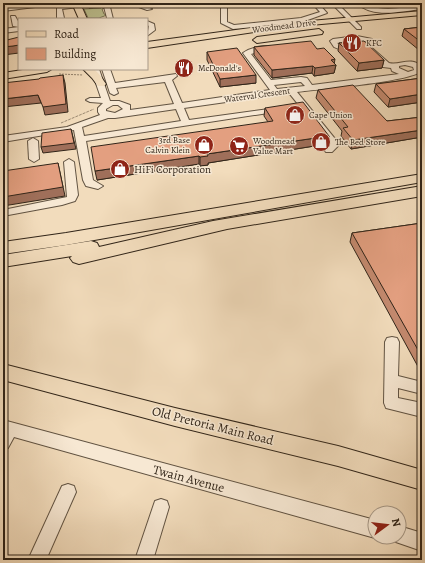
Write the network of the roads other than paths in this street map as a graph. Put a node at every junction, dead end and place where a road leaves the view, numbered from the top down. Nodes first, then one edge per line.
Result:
1 (51, 3) edge
2 (131, 3) edge
3 (183, 3) edge
4 (224, 3) edge
5 (315, 3) edge
6 (360, 3) edge
7 (73, 4) edge
8 (200, 4) edge
9 (404, 4) dead end
10 (106, 5) edge
11 (341, 6) edge
12 (372, 7) dead end
13 (388, 8) junction
14 (422, 8) edge
15 (3, 9) edge
16 (149, 9) dead end
17 (422, 13) edge
18 (13, 17) dead end
19 (61, 18) edge
20 (75, 18) edge
21 (82, 18) edge
22 (111, 18) edge
23 (357, 18) junction
24 (335, 20) junction
25 (148, 23) edge
26 (18, 26) edge
27 (3, 27) edge
28 (363, 27) joint
29 (344, 30) dead end
30 (3, 31) edge
31 (328, 31) dead end
32 (148, 33) edge
33 (251, 40) dead end
34 (368, 42) junction
35 (148, 45) edge
36 (188, 48) dead end
37 (273, 48) edge
38 (148, 54) edge
39 (421, 65) edge
40 (395, 68) junction
41 (41, 70) edge
42 (95, 70) edge
43 (106, 70) edge
44 (59, 71) edge
45 (29, 72) junction
46 (87, 72) edge
47 (410, 74) junction
48 (3, 76) edge
49 (364, 81) junction
50 (265, 83) junction
51 (101, 84) junction
52 (111, 86) junction
53 (310, 88) junction
54 (291, 90) junction
55 (271, 92) junction
56 (90, 100) dead end
57 (122, 104) junction
58 (104, 106) junction
59 (178, 106) junction
60 (296, 107) junction
61 (149, 109) junction
62 (122, 114) junction
63 (186, 123) junction
64 (77, 126) junction
65 (3, 133) edge
66 (19, 134) junction
67 (3, 139) edge
68 (81, 139) junction
69 (33, 141) dead end
70 (329, 150) dead end
71 (34, 159) dead end
72 (68, 162) dead end
73 (422, 178) edge
74 (98, 186) dead end
75 (422, 191) edge
76 (3, 213) edge
77 (222, 225) junction
78 (3, 248) edge
79 (3, 261) edge
80 (3, 274) edge
81 (392, 342) dead end
82 (3, 372) edge
83 (391, 380) junction
84 (422, 388) edge
85 (422, 410) edge
86 (6, 433) edge
87 (422, 480) edge
88 (68, 492) dead end
89 (162, 507) dead end
90 (367, 527) edge
91 (407, 537) edge
92 (422, 542) edge
93 (37, 560) edge
94 (144, 560) edge

1 - 15 street
2 - 16 street
3 - 8 street
4 - 5 street
6 - 13 street
7 - 19 street
7 - 20 main road
7 - 21 main road
9 - 13 street
10 - 22 street
11 - 23 street
11 - 24 main road
12 - 13 street
13 - 14 street
17 - 23 main road, Woodmead Drive
18 - 26 street
23 - 24 main road, Woodmead Drive
23 - 28 street
24 - 35 main road, Woodmead Drive
25 - 32 street
26 - 27 street
26 - 30 street
28 - 29 main road
31 - 33 main road, Woodmead Drive
34 - 34 street
34 - 40 street
36 - 38 main road
37 - 50 street
39 - 40 street, Waterval Crescent
39 - 47 street
40 - 47 street
40 - 49 street, Waterval Crescent
41 - 45 main road
42 - 51 street
43 - 52 street
44 - 45 main road
45 - 48 main road
46 - 51 main road
47 - 49 street, Waterval Crescent
49 - 53 street, Waterval Crescent
50 - 53 street
50 - 55 street
51 - 58 street
52 - 57 street
52 - 59 street
53 - 54 street, Waterval Crescent
54 - 55 street, Waterval Crescent
54 - 60 street
55 - 59 street, Waterval Crescent
56 - 58 street
57 - 58 street, Waterval Crescent
57 - 61 street, Waterval Crescent
57 - 62 street
58 - 62 street, Waterval Crescent
58 - 64 street
58 - 66 street
59 - 61 street, Waterval Crescent
59 - 63 street
60 - 63 street
60 - 70 street
61 - 62 street, Waterval Crescent
63 - 68 street
64 - 66 street
64 - 68 street
65 - 66 street
66 - 67 street
68 - 74 street
69 - 71 street
72 - 76 street
73 - 78 highway
75 - 77 highway
77 - 79 highway
77 - 80 highway
81 - 83 street
82 - 87 main road, Old Pretoria Main Road
83 - 84 street
83 - 85 street
86 - 90 street, Twain Avenue
88 - 93 street
89 - 94 street
91 - 92 street

